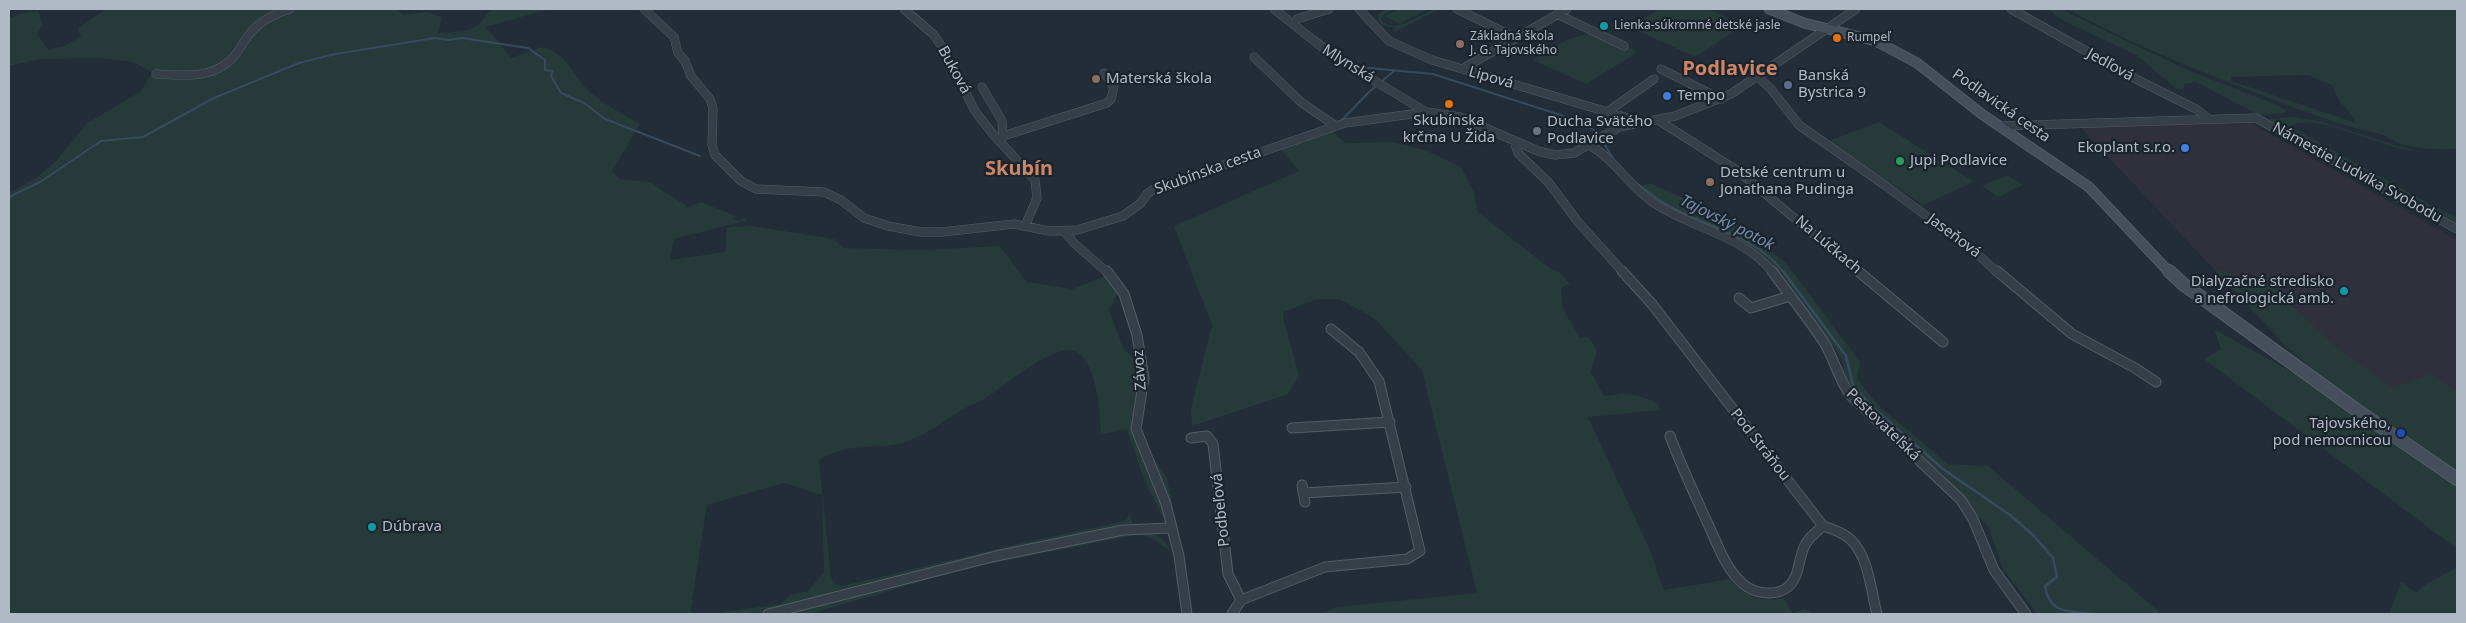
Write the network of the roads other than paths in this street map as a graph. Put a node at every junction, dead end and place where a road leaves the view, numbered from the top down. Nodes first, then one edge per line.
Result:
1 (290, 9) edge
2 (644, 9) edge
3 (904, 9) edge
4 (1274, 9) edge
5 (1329, 9) edge
6 (1359, 9) edge
7 (1457, 9) edge
8 (1567, 9) edge
9 (1769, 9) edge
10 (1842, 9) edge
11 (2011, 9) edge
12 (1853, 10) edge
13 (1557, 14) junction
14 (1297, 19) dead end
15 (1828, 28) junction
16 (1516, 38) junction
17 (1624, 46) dead end
18 (1254, 57) dead end
19 (1462, 69) junction
20 (1661, 69) dead end
21 (1104, 73) dead end
22 (156, 74) dead end
23 (1654, 79) dead end
24 (1760, 79) junction
25 (982, 87) dead end
26 (1721, 99) junction
27 (1427, 112) junction
28 (1606, 112) junction
29 (2209, 119) junction
30 (1658, 120) junction
31 (1638, 121) junction
32 (1336, 126) junction
33 (2000, 126) junction
34 (1000, 138) junction
35 (1514, 144) junction
36 (1594, 144) junction
37 (1025, 226) junction
38 (2457, 229) edge
39 (1065, 232) junction
40 (1790, 296) junction
41 (1739, 298) dead end
42 (1331, 329) dead end
43 (1944, 342) dead end
44 (2156, 382) dead end
45 (1390, 422) junction
46 (1292, 428) dead end
47 (1670, 436) dead end
48 (1191, 438) dead end
49 (2457, 478) edge
50 (1406, 487) junction
51 (1304, 493) dead end
52 (1823, 526) junction
53 (1170, 528) junction
54 (1241, 600) junction
55 (768, 614) edge
56 (1187, 614) edge
57 (1232, 614) edge
58 (1877, 614) edge
59 (2026, 614) edge

1 - 22 street
2 - 37 street, Skubínska cesta
3 - 34 street, Buková
4 - 27 street, Mlynská
5 - 14 street
6 - 19 street, Lipová
7 - 16 street
8 - 13 street
9 - 15 main road, Podlavická cesta
10 - 12 street
11 - 29 street, Jedľová
12 - 15 street
13 - 16 street
13 - 17 street
15 - 24 street
15 - 33 main road, Podlavická cesta
16 - 19 street
18 - 32 street
19 - 28 street, Lipová
20 - 26 street
21 - 34 street
23 - 28 street
24 - 26 street
24 - 44 street, Jaseňová
25 - 34 street, Buková
26 - 30 street
27 - 32 street, Skubínska cesta
27 - 35 street, Skubínska cesta
28 - 31 street, Lipová
29 - 33 street
29 - 38 street, Námestie Ludvíka Svobodu
30 - 31 street
30 - 43 street, Na Lúčkach
31 - 36 street, Skubínska cesta
32 - 39 street, Skubínska cesta
33 - 49 main road, Podlavická cesta
34 - 37 street, Buková
35 - 36 street, Skubínska cesta
35 - 52 street, Pod Stráňou
36 - 40 street, Pestovateľská
37 - 39 street, Skubínska cesta
39 - 53 street, Závoz
40 - 41 street
40 - 59 street, Pestovateľská
42 - 45 street
45 - 46 street
45 - 50 street
47 - 52 street
48 - 54 street, Podbeľová
50 - 51 street
50 - 54 street
52 - 58 street
53 - 55 street
53 - 56 street, Závoz
54 - 57 street

